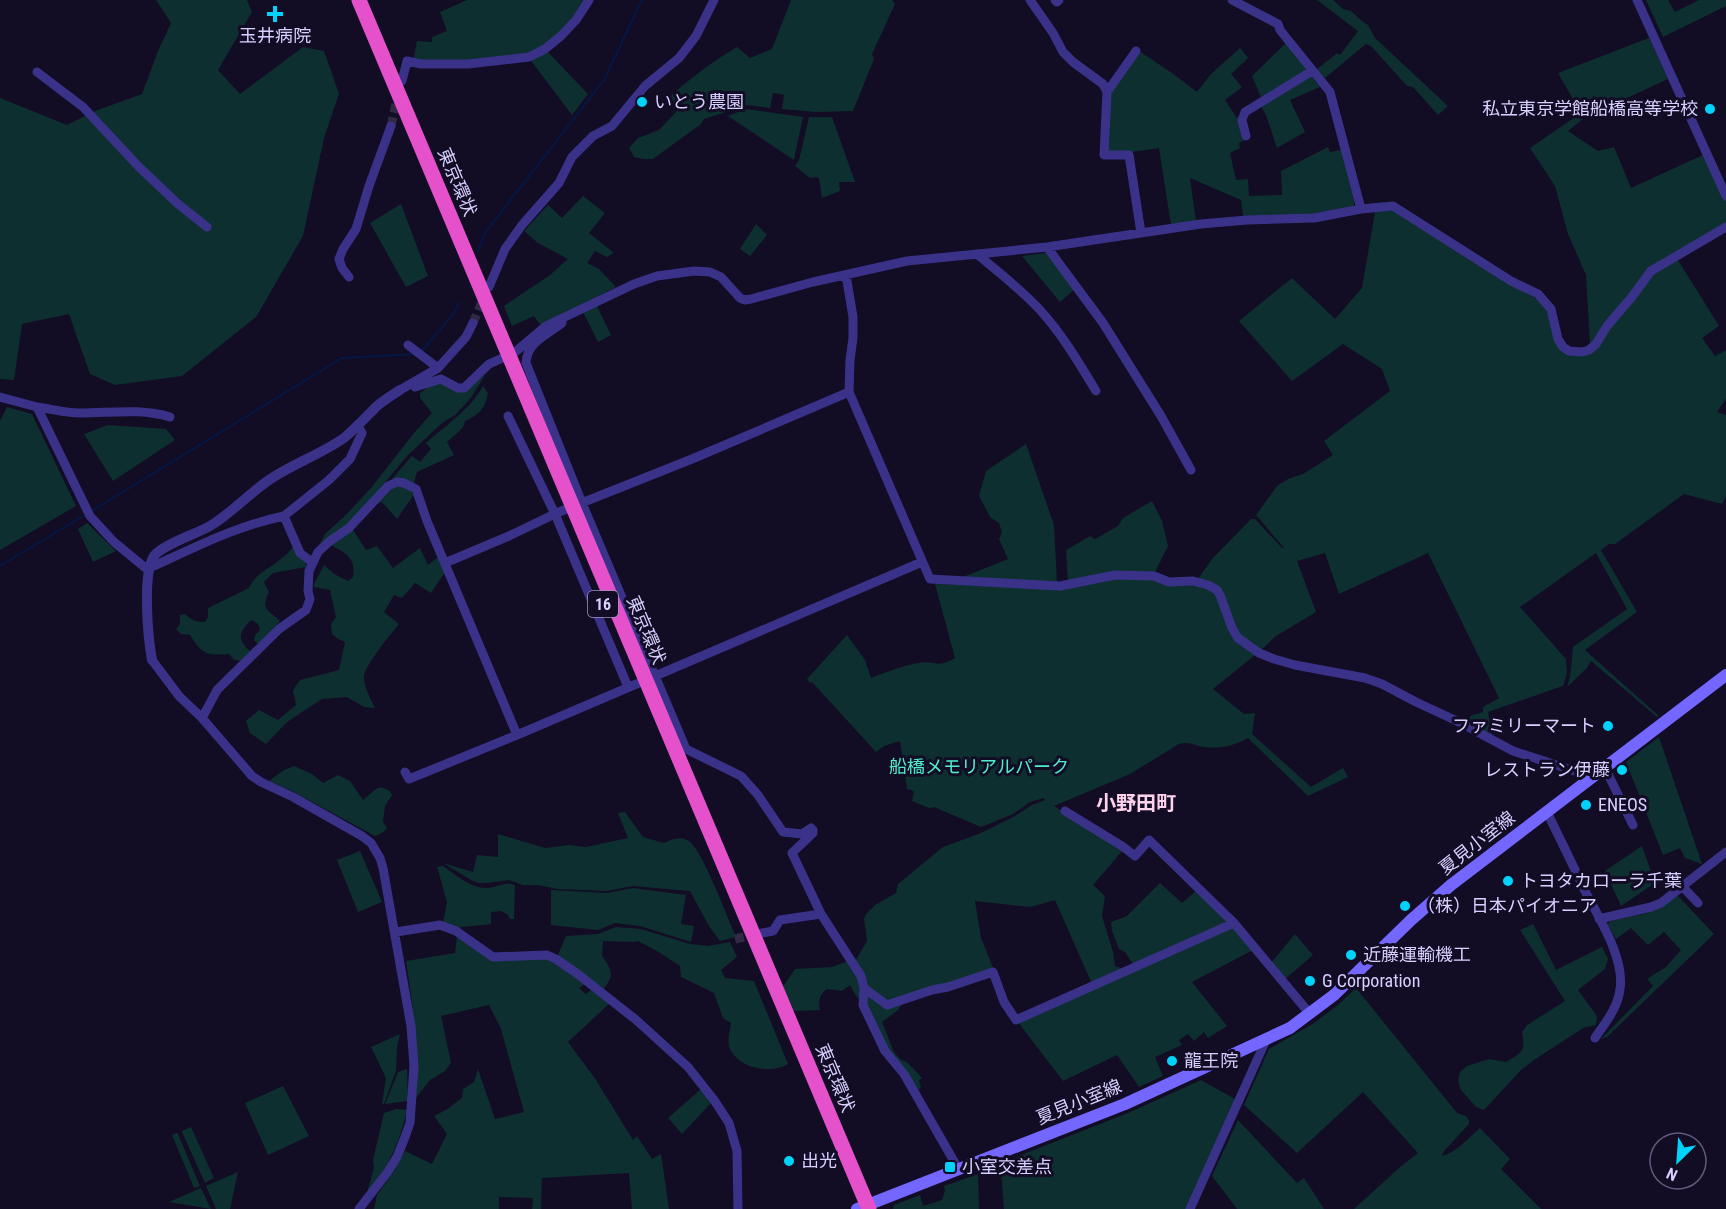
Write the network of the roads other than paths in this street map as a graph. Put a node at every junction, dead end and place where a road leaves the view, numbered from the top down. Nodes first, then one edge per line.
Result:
1 (348, 0) edge
2 (359, 0) edge
3 (589, 0) edge
4 (714, 0) edge
5 (1030, 0) edge
6 (1232, 0) edge
7 (1637, 0) edge
8 (1136, 51) dead end
9 (1312, 71) junction
10 (37, 72) dead end
11 (402, 81) dead end
12 (1107, 92) junction
13 (391, 126) tunnel mouth
14 (1246, 136) dead end
15 (1726, 196) edge
16 (1361, 209) junction
17 (207, 227) dead end
18 (1726, 227) edge
19 (1141, 233) junction
20 (1047, 247) junction
21 (977, 254) junction
22 (846, 275) junction
23 (349, 277) dead end
24 (489, 287) tunnel mouth
25 (575, 312) junction
26 (473, 323) tunnel mouth
27 (415, 351) dead end
28 (504, 358) junction
29 (438, 369) junction
30 (413, 383) junction
31 (399, 390) joint
32 (849, 392) junction
33 (1096, 392) dead end
34 (0, 397) edge
35 (38, 407) junction
36 (508, 416) dead end
37 (170, 417) dead end
38 (358, 426) junction
39 (1191, 470) dead end
40 (568, 509) junction
41 (284, 516) junction
42 (206, 528) junction
43 (210, 539) junction
44 (312, 562) junction
45 (922, 562) junction
46 (446, 563) junction
47 (151, 568) junction
48 (152, 660) joint
49 (1726, 675) edge
50 (641, 681) junction
51 (202, 717) junction
52 (517, 735) junction
53 (1605, 768) junction
54 (405, 772) dead end
55 (1593, 777) junction
56 (1065, 811) dead end
57 (1547, 812) junction
58 (1633, 825) dead end
59 (1726, 852) edge
60 (1682, 886) junction
61 (1698, 903) dead end
62 (821, 914) junction
63 (1599, 919) junction
64 (1233, 923) junction
65 (396, 932) junction
66 (762, 933) tunnel mouth
67 (864, 988) junction
68 (1310, 1014) junction
69 (1595, 1038) dead end
70 (1266, 1040) junction
71 (959, 1170) junction
72 (862, 1208) edge
73 (359, 1209) edge
74 (738, 1209) edge
75 (1190, 1209) edge

1 - 28 highway, 東京環状 / 16
2 - 28 highway, 東京環状 / 16
3 - 11 street
4 - 24 street
5 - 12 street
6 - 9 street
7 - 15 street
8 - 12 street
9 - 14 street
9 - 16 street
10 - 17 street
12 - 19 street
13 - 23 street
16 - 18 street
16 - 19 street
19 - 20 street
20 - 21 street
20 - 39 street
21 - 22 street
21 - 33 street
22 - 25 street
22 - 32 street
25 - 28 street
25 - 40 street
26 - 29 street
27 - 29 street
28 - 30 street
28 - 40 highway, 東京環状 / 16
29 - 30 street
30 - 31 street
31 - 38 street
32 - 40 street
32 - 45 street
34 - 35 street
35 - 37 street
35 - 47 street
36 - 40 street
38 - 41 street
38 - 42 street
40 - 46 street
40 - 50 highway, 東京環状 / 16
41 - 43 street
41 - 44 street
42 - 43 street
42 - 47 street
43 - 47 street
44 - 46 street
44 - 51 street
45 - 50 street
45 - 55 street
46 - 52 street
47 - 48 street
48 - 51 street
49 - 53 main road, 夏見小室線
50 - 52 street
50 - 62 street
50 - 72 highway, 東京環状 / 16
51 - 65 street
52 - 54 street
53 - 55 main road, 夏見小室線
53 - 58 street
55 - 57 main road, 夏見小室線
56 - 64 street
57 - 63 street
57 - 68 main road, 夏見小室線
59 - 60 street
60 - 61 street
60 - 63 street
62 - 66 street
62 - 67 street
63 - 69 street
64 - 67 street
64 - 68 street
65 - 73 street
65 - 74 street
67 - 71 street
68 - 70 main road, 夏見小室線
70 - 71 main road, 夏見小室線
70 - 75 street
71 - 72 main road, 夏見小室線

